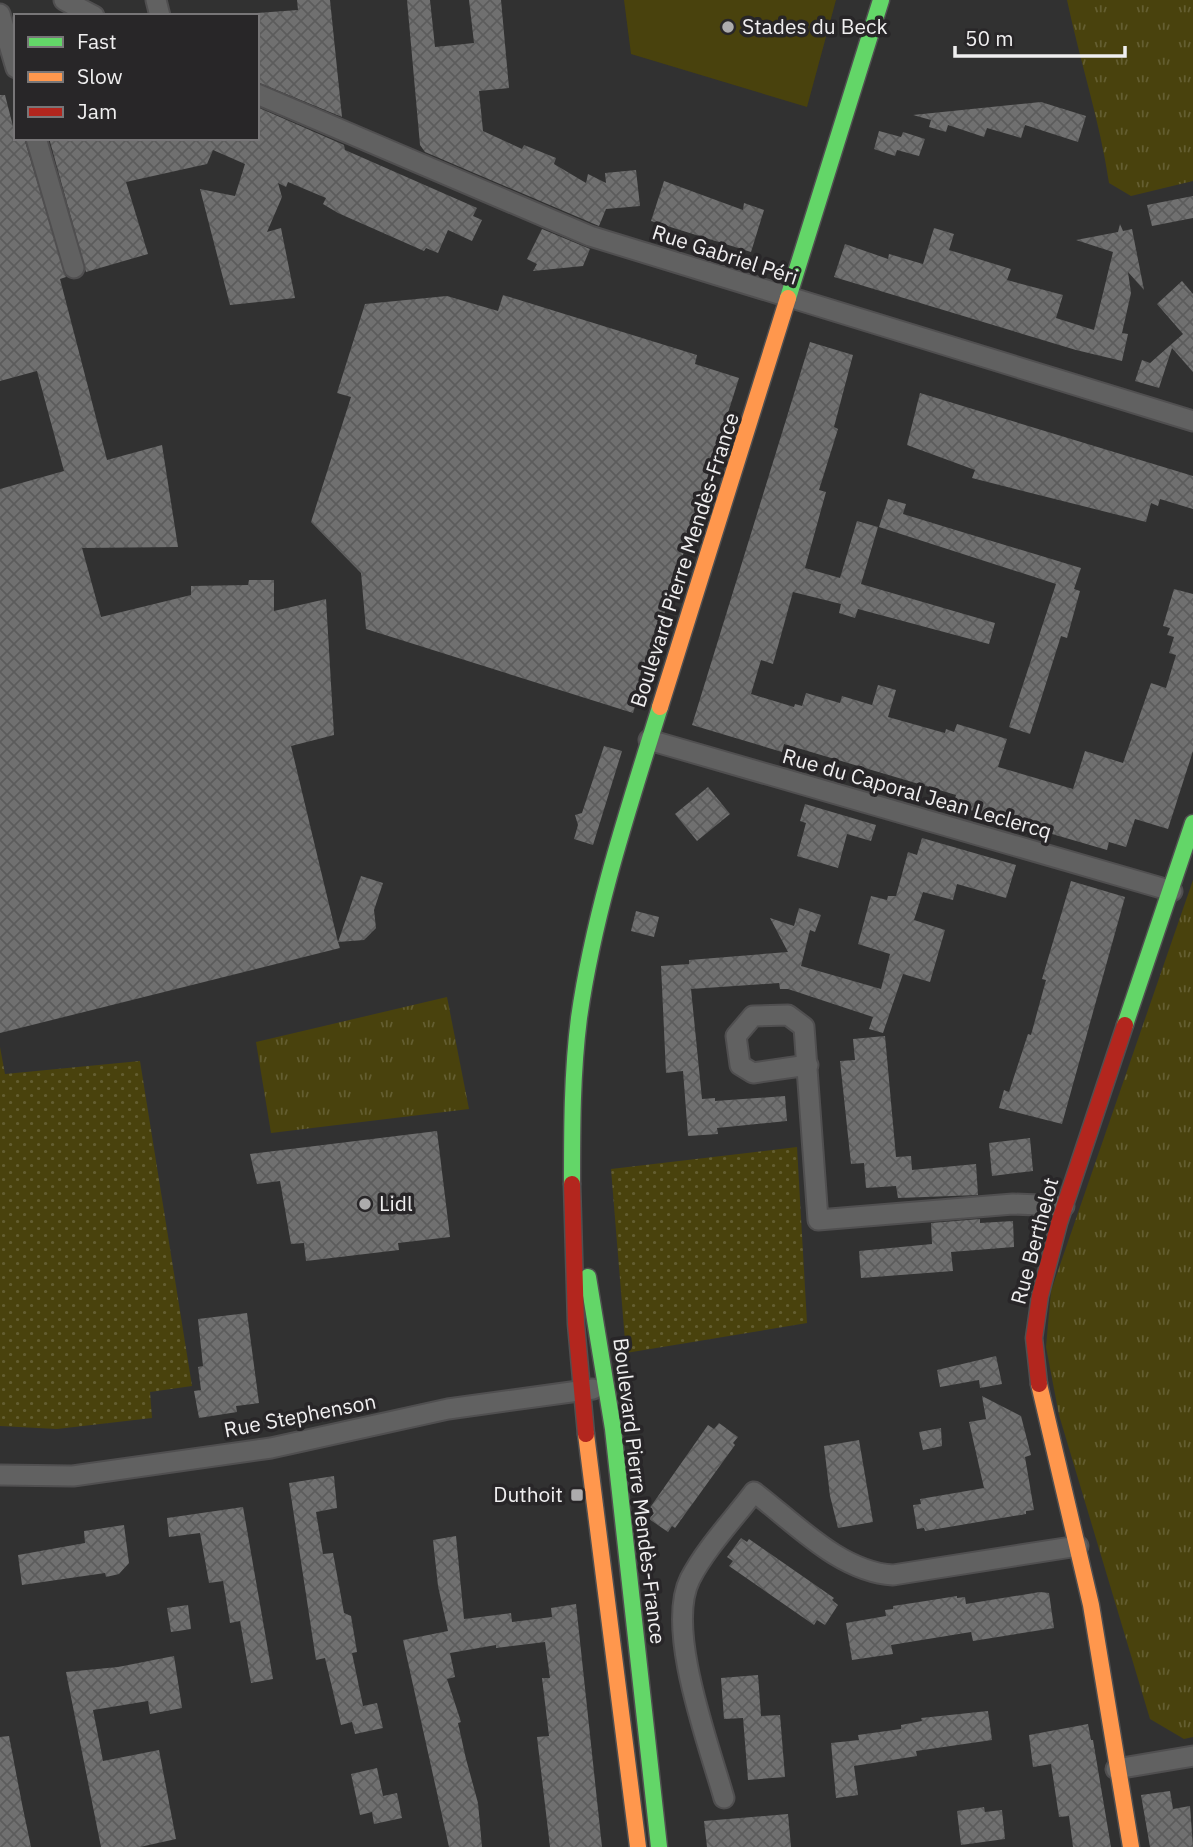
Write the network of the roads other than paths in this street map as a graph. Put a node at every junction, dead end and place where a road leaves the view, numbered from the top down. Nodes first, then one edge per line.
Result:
1 (64, 0) edge
2 (881, 0) edge
3 (0, 14) edge
4 (90, 14) edge
5 (14, 61) edge
6 (259, 95) edge
7 (37, 140) edge
8 (74, 268) dead end
9 (789, 299) junction
10 (1193, 421) edge
11 (649, 740) junction
12 (1193, 823) edge
13 (1171, 891) junction
14 (808, 1065) dead end
15 (572, 1142) junction
16 (1064, 1206) junction
17 (607, 1387) junction
18 (579, 1391) junction
19 (0, 1475) edge
20 (1078, 1546) junction
21 (1193, 1756) edge
22 (1116, 1769) junction
23 (724, 1798) dead end
24 (638, 1847) edge
25 (659, 1847) edge
26 (1131, 1847) edge

1 - 4 street
2 - 9 street, Boulevard Pierre Mendès-France
3 - 5 street
6 - 9 street, Rue Gabriel Péri
7 - 8 street
9 - 10 street, Rue Gabriel Péri
9 - 11 street, Boulevard Pierre Mendès-France
11 - 13 street, Rue du Caporal Jean Leclercq
11 - 15 street, Boulevard Pierre Mendès-France
12 - 13 street, Rue Berthelot
13 - 16 street, Rue Berthelot
14 - 16 street
15 - 17 street, Boulevard Pierre Mendès-France
15 - 18 street, Boulevard Pierre Mendès-France
16 - 20 street, Rue Berthelot
17 - 18 street, Rue Stephenson
17 - 25 street, Boulevard Pierre Mendès-France
18 - 19 street, Rue Stephenson
18 - 24 street, Boulevard Pierre Mendès-France
20 - 22 street, Rue Berthelot
20 - 23 street
21 - 22 street
22 - 26 street, Rue Berthelot

